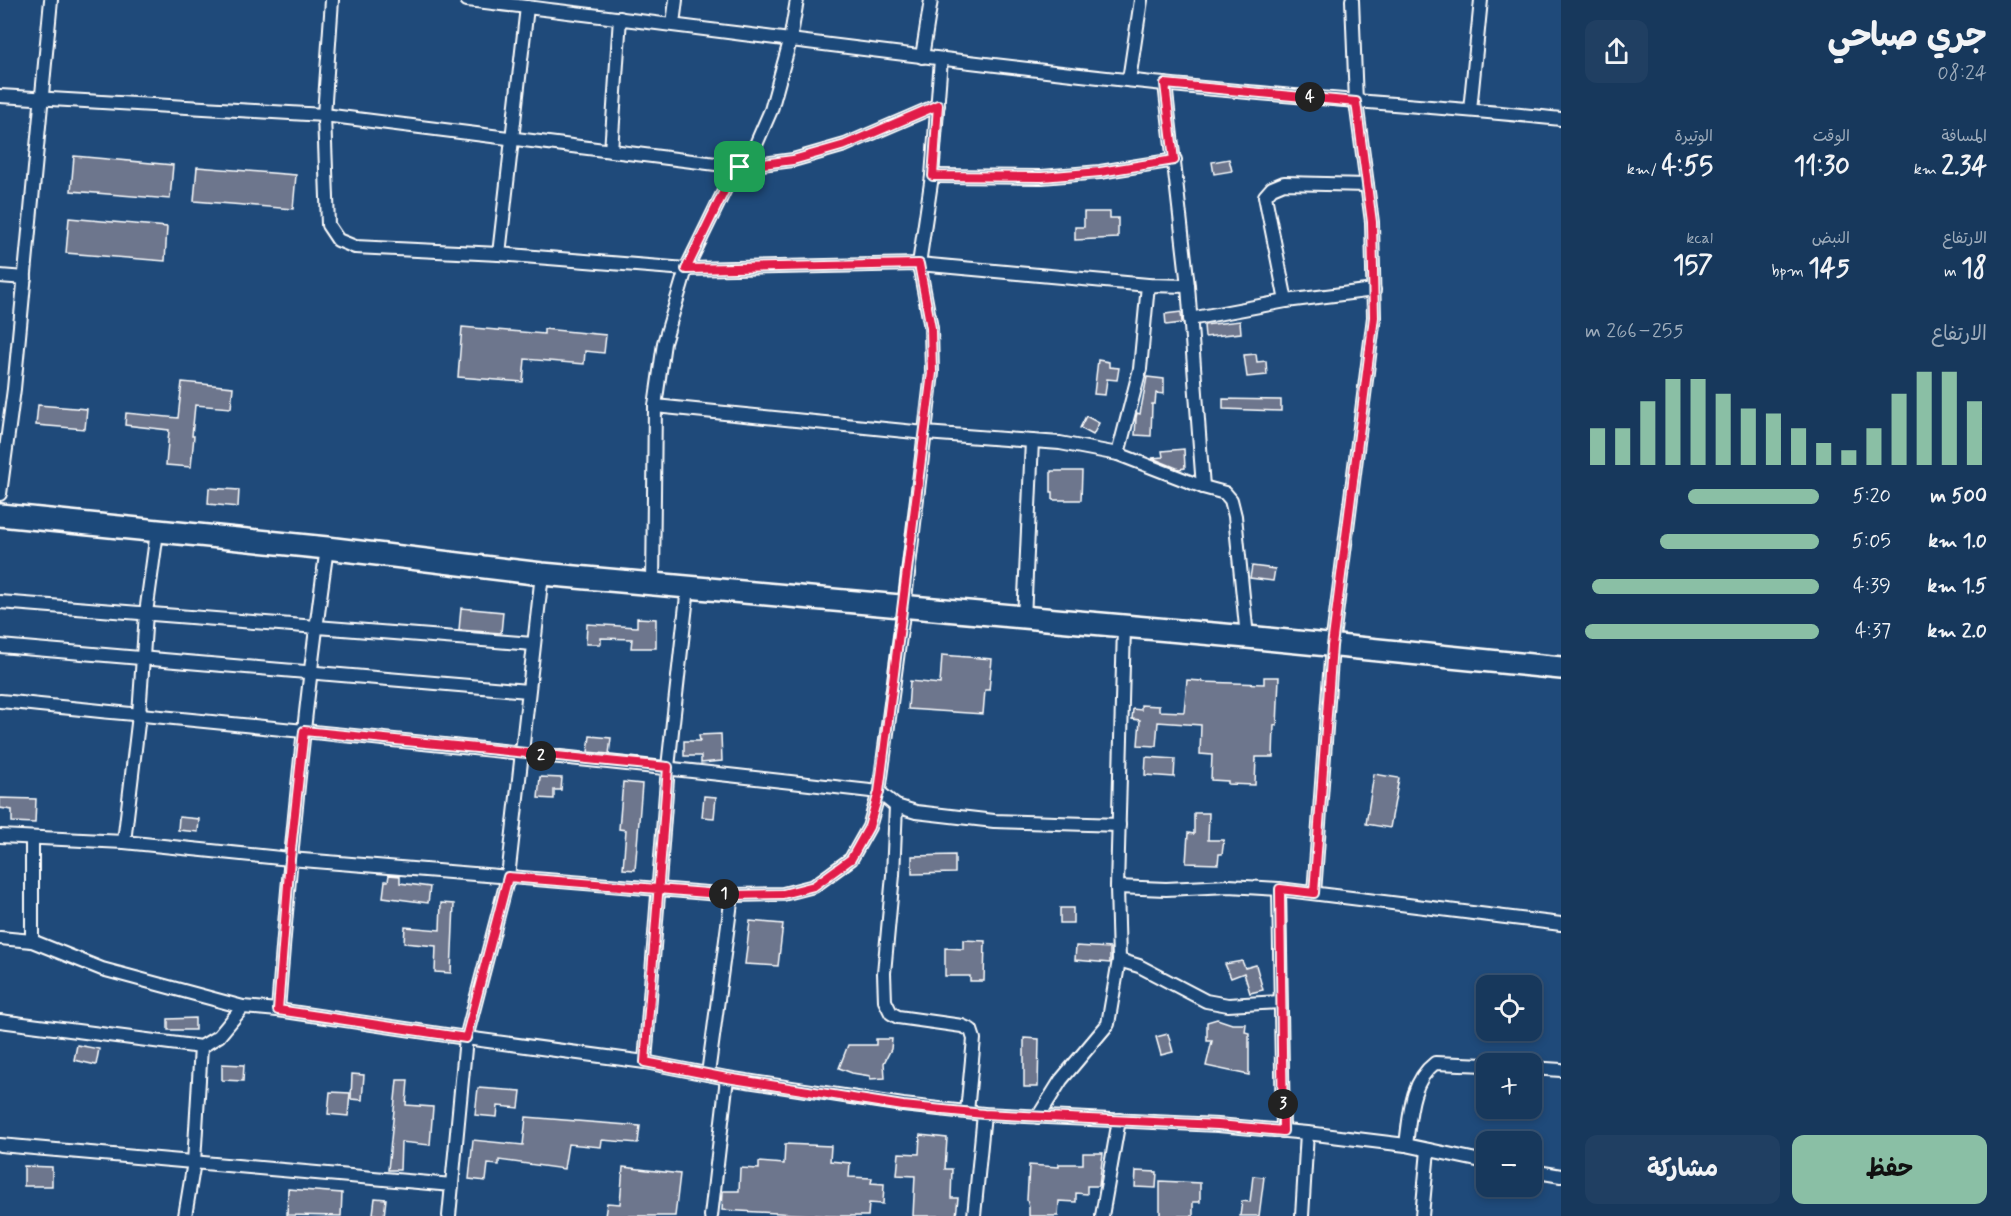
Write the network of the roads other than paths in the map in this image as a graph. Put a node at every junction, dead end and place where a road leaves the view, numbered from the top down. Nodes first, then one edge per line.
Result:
1 (51, 0) edge
2 (332, 0) edge
3 (467, 0) edge
4 (676, 0) edge
5 (796, 0) edge
6 (931, 0) edge
7 (1141, 0) edge
8 (1352, 0) edge
9 (1481, 0) edge
10 (527, 7) junction
11 (620, 18) junction
12 (673, 24) junction
13 (790, 41) junction
14 (922, 57) junction
15 (941, 59) junction
16 (1129, 80) junction
17 (1165, 84) junction
18 (0, 96) edge
19 (40, 99) junction
20 (1356, 102) junction
21 (938, 105) junction
22 (1470, 110) junction
23 (324, 115) junction
24 (1561, 119) edge
25 (513, 140) junction
26 (611, 151) junction
27 (1174, 160) junction
28 (740, 167) junction
29 (933, 176) junction
30 (1367, 185) junction
31 (500, 254) junction
32 (919, 264) junction
33 (686, 269) junction
34 (0, 276) edge
35 (25, 278) junction
36 (1148, 285) junction
37 (1188, 286) junction
38 (1374, 290) junction
39 (1286, 301) junction
40 (1190, 319) junction
41 (0, 388) edge
42 (14, 389) junction
43 (655, 406) junction
44 (925, 433) junction
45 (1032, 441) junction
46 (1118, 454) junction
47 (1203, 487) junction
48 (0, 494) edge
49 (0, 515) edge
50 (158, 532) junction
51 (327, 548) junction
52 (542, 574) junction
53 (653, 584) junction
54 (688, 587) junction
55 (0, 602) edge
56 (904, 607) junction
57 (146, 613) junction
58 (1024, 618) junction
59 (1124, 627) junction
60 (316, 628) junction
61 (1247, 637) junction
62 (533, 644) junction
63 (0, 646) edge
64 (1332, 646) junction
65 (144, 659) junction
66 (1561, 668) edge
67 (311, 672) junction
68 (528, 691) junction
69 (0, 701) edge
70 (139, 715) junction
71 (304, 731) junction
72 (521, 754) junction
73 (668, 767) junction
74 (879, 792) junction
75 (896, 806) junction
76 (1119, 825) junction
77 (0, 836) edge
78 (32, 838) junction
79 (124, 842) junction
80 (290, 859) junction
81 (508, 877) junction
82 (1117, 887) junction
83 (658, 888) junction
84 (1280, 889) junction
85 (1314, 893) junction
86 (732, 895) junction
87 (1561, 924) edge
88 (0, 938) edge
89 (32, 941) junction
90 (1119, 960) junction
91 (1280, 1002) junction
92 (243, 1007) junction
93 (278, 1010) junction
94 (0, 1021) edge
95 (466, 1038) junction
96 (201, 1047) junction
97 (645, 1062) junction
98 (1476, 1065) edge
99 (1542, 1069) edge
100 (1561, 1070) edge
101 (708, 1074) junction
102 (727, 1078) junction
103 (967, 1112) junction
104 (984, 1114) junction
105 (1038, 1117) junction
106 (1119, 1120) junction
107 (1283, 1131) junction
108 (1307, 1133) junction
109 (0, 1145) edge
110 (1406, 1145) junction
111 (1428, 1150) junction
112 (1476, 1160) edge
113 (194, 1162) junction
114 (1542, 1173) edge
115 (1561, 1176) edge
116 (452, 1185) junction
117 (185, 1216) edge
118 (449, 1216) edge
119 (711, 1216) edge
120 (974, 1216) edge
121 (1102, 1216) edge
122 (1302, 1216) edge
123 (1422, 1216) edge

1 - 19 street
2 - 23 street
3 - 10 street
4 - 12 street
5 - 13 street
6 - 14 street
7 - 16 street
8 - 20 street
9 - 22 street
10 - 11 street
10 - 25 street
11 - 12 street
11 - 26 street
12 - 13 street
13 - 14 street
13 - 28 street
14 - 15 street
15 - 16 street
15 - 21 street
16 - 17 street
17 - 20 street
17 - 27 street
18 - 19 street
19 - 23 street
19 - 35 street
20 - 22 street
20 - 30 street
21 - 28 street
21 - 29 street
22 - 24 street
23 - 25 street
23 - 31 street
25 - 26 street
25 - 31 street
26 - 28 street
27 - 29 street
27 - 37 street
28 - 33 street
29 - 32 street
30 - 38 street
30 - 39 street
31 - 33 street
32 - 33 street
32 - 36 street
32 - 44 street
33 - 43 street
34 - 35 street
35 - 42 street
36 - 37 street
36 - 46 street
37 - 40 street
38 - 39 street
38 - 64 street
39 - 40 street
40 - 47 street
41 - 42 street
42 - 48 street
43 - 44 street
43 - 53 street
44 - 45 street
44 - 56 street
45 - 46 street
45 - 58 street
46 - 47 street
47 - 61 street
49 - 50 highway
50 - 51 highway
50 - 57 street
51 - 52 highway
51 - 60 street
52 - 53 highway
52 - 62 street
53 - 54 highway
54 - 56 highway
54 - 73 street
55 - 57 street
56 - 58 highway
56 - 74 street
57 - 60 street
57 - 65 street
58 - 59 highway
59 - 61 highway
59 - 76 street
60 - 62 street
60 - 67 street
61 - 64 highway
62 - 68 street
63 - 65 street
64 - 66 highway
64 - 85 street
65 - 67 street
65 - 70 street
67 - 68 street
67 - 71 street
68 - 72 street
69 - 70 street
70 - 71 street
70 - 79 street
71 - 72 street
71 - 80 street
72 - 73 street
72 - 81 street
73 - 74 street
73 - 83 street
74 - 75 street
74 - 86 street
75 - 76 street
75 - 103 street
76 - 82 street
77 - 78 street
78 - 79 street
78 - 89 street
79 - 80 street
80 - 81 street
80 - 93 street
81 - 83 street
81 - 95 street
82 - 84 street
82 - 90 street
83 - 86 street
83 - 97 street
84 - 85 street
84 - 91 street
85 - 87 street
86 - 101 street
88 - 89 street
89 - 92 street
90 - 91 street
90 - 105 street
91 - 107 street
92 - 93 street
92 - 96 street
93 - 95 street
94 - 96 street
95 - 97 street
95 - 116 street
96 - 113 street
97 - 101 street
98 - 110 street
99 - 100 street
101 - 102 street
102 - 103 street
102 - 119 street
103 - 104 street
104 - 105 street
104 - 120 street
105 - 106 street
106 - 107 street
106 - 121 street
107 - 108 street
108 - 110 street
108 - 122 street
109 - 113 street
110 - 111 street
111 - 112 street
111 - 123 street
113 - 116 street
113 - 117 street
114 - 115 street
116 - 118 street

